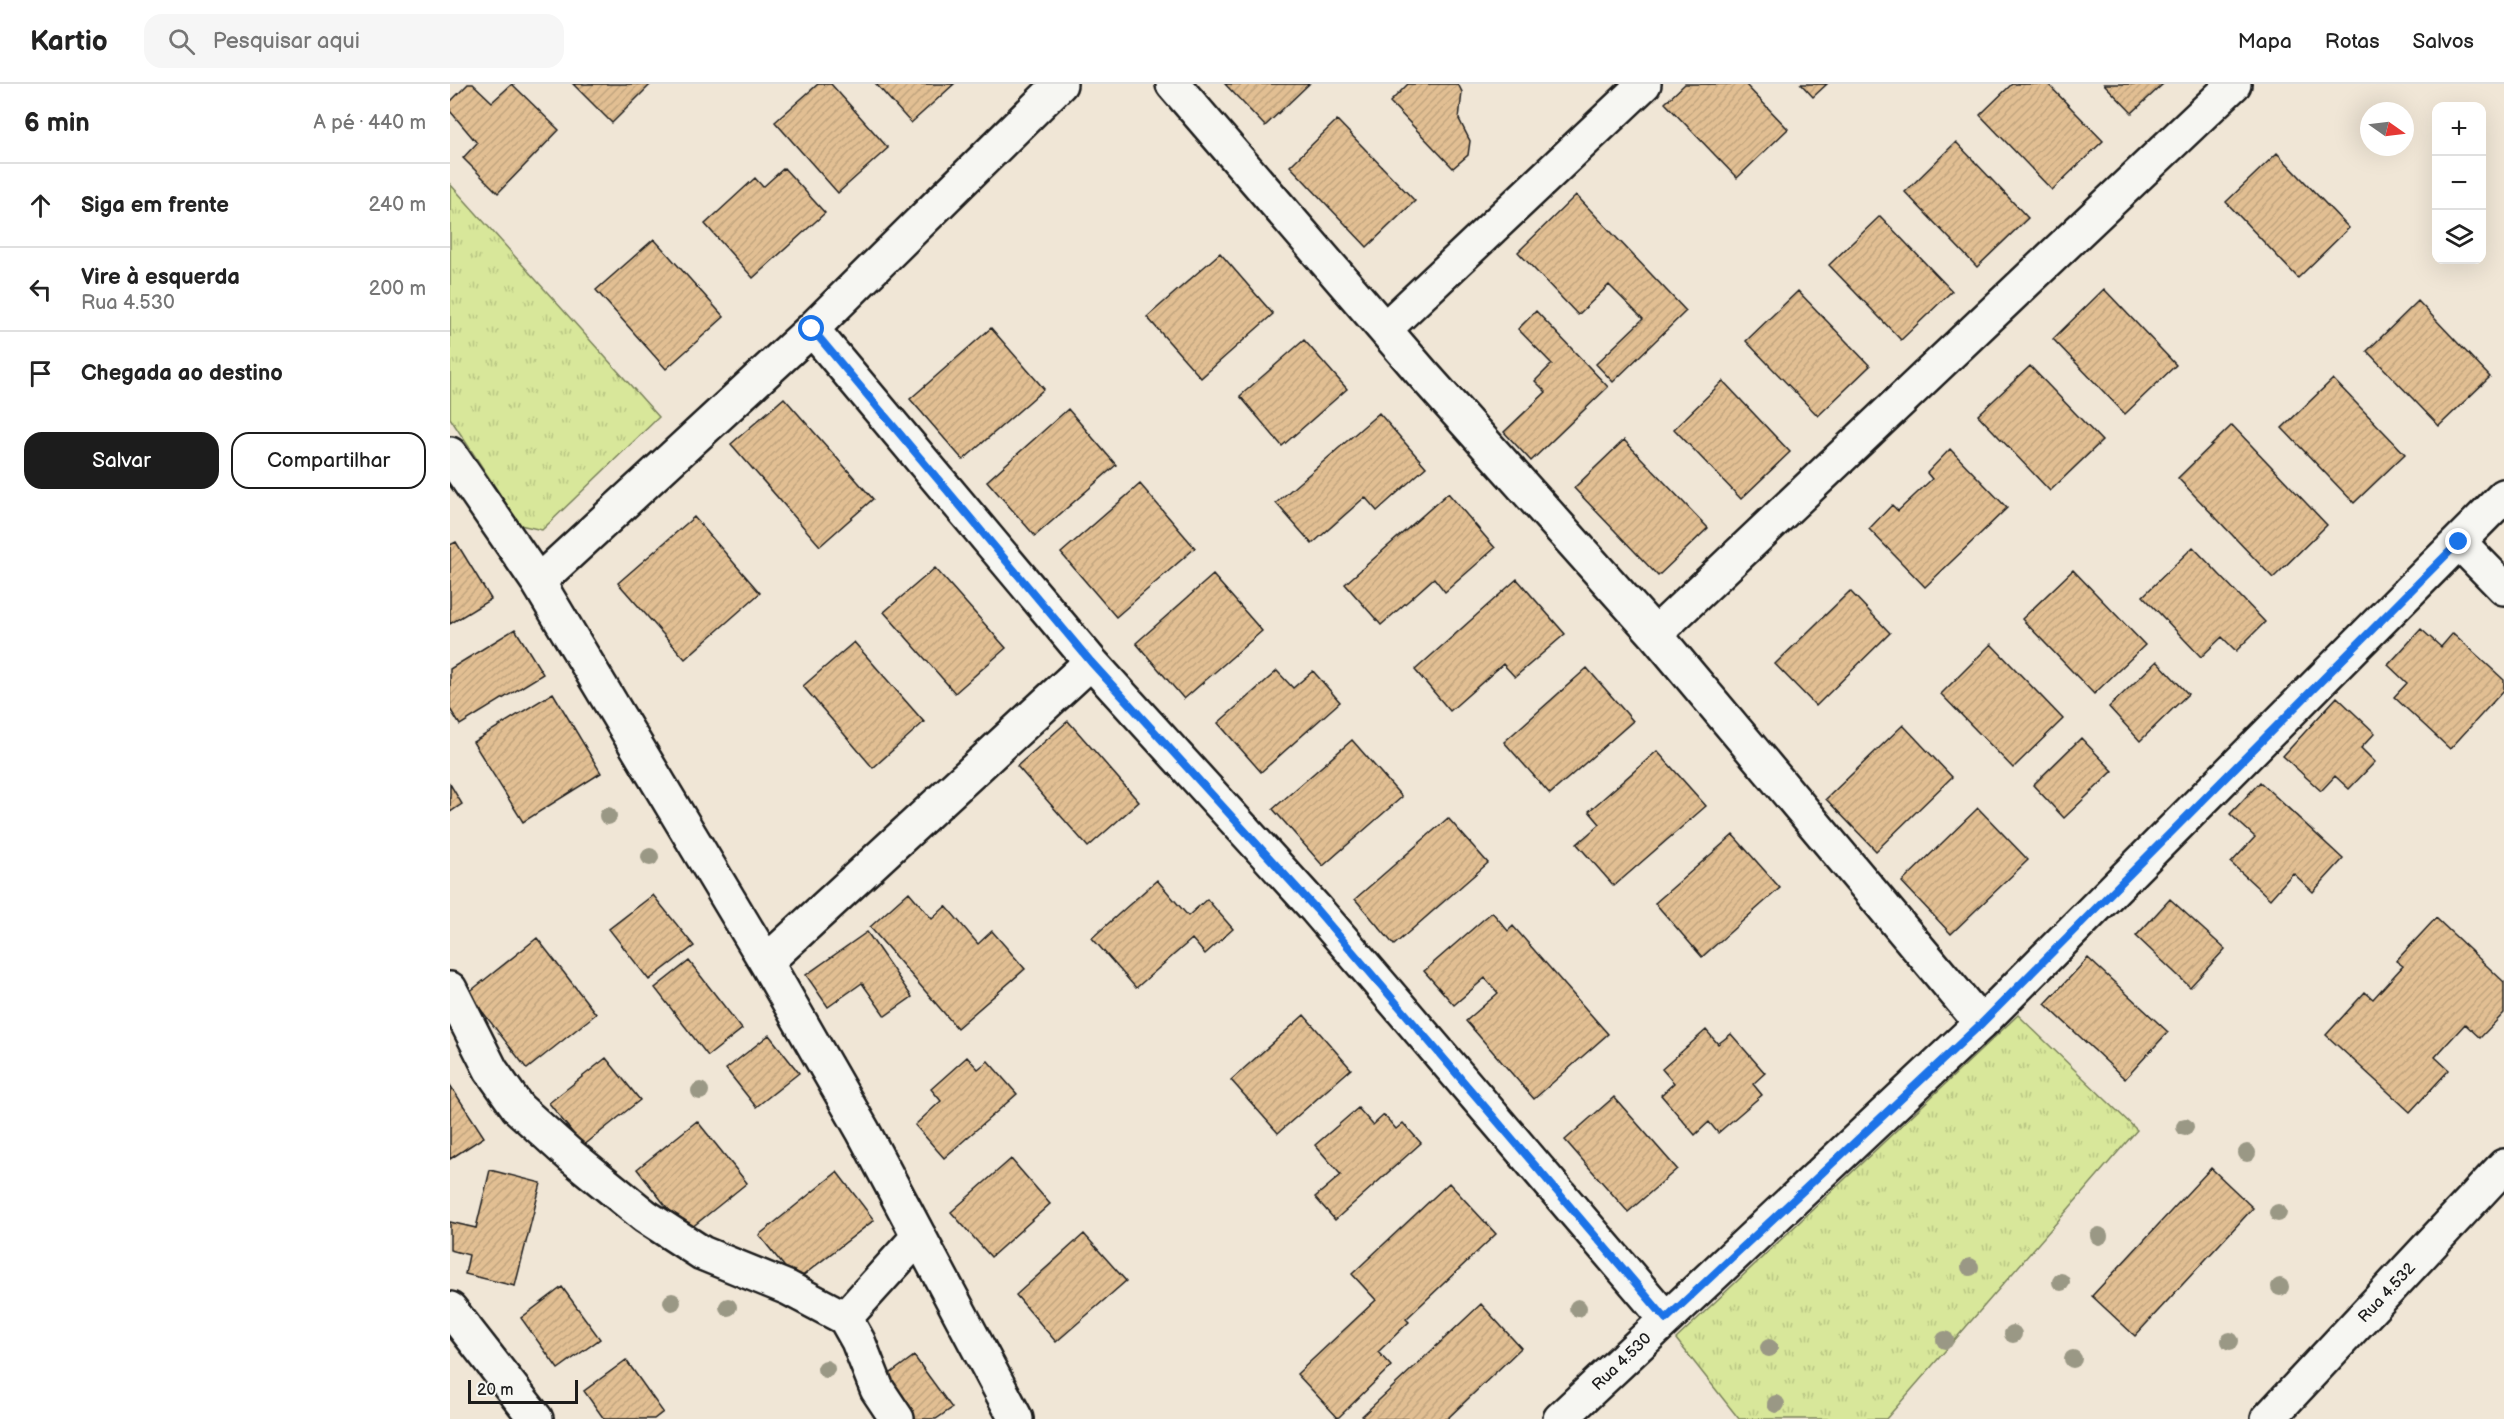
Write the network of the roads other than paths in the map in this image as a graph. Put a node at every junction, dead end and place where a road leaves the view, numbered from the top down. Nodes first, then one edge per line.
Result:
1 (1060, 84) edge
2 (1173, 84) edge
3 (1644, 84) edge
4 (2234, 84) edge
5 (812, 329) junction
6 (1385, 329) junction
7 (450, 454) edge
8 (2504, 496) edge
9 (2459, 542) junction
10 (538, 582) junction
11 (2504, 588) edge
12 (1655, 634) junction
13 (1091, 662) junction
14 (766, 962) junction
15 (450, 989) edge
16 (1982, 1023) junction
17 (2504, 1166) edge
18 (919, 1236) junction
19 (450, 1309) edge
20 (845, 1318) junction
21 (1666, 1319) junction
22 (536, 1419) edge
23 (897, 1419) edge
24 (1016, 1419) edge
25 (1560, 1419) edge
26 (2268, 1419) edge

1 - 5 street
2 - 6 street
3 - 6 street
4 - 12 street
5 - 10 street
5 - 13 street
6 - 12 street
7 - 10 street
8 - 9 street, Rua 4.530
9 - 11 street
9 - 16 street, Rua 4.530
10 - 14 street
12 - 16 street
13 - 14 street
13 - 21 street
14 - 18 street
15 - 20 street
16 - 21 street, Rua 4.530
17 - 26 street, Rua 4.532
18 - 20 street
18 - 24 street
19 - 22 street
20 - 23 street
21 - 25 street, Rua 4.530

